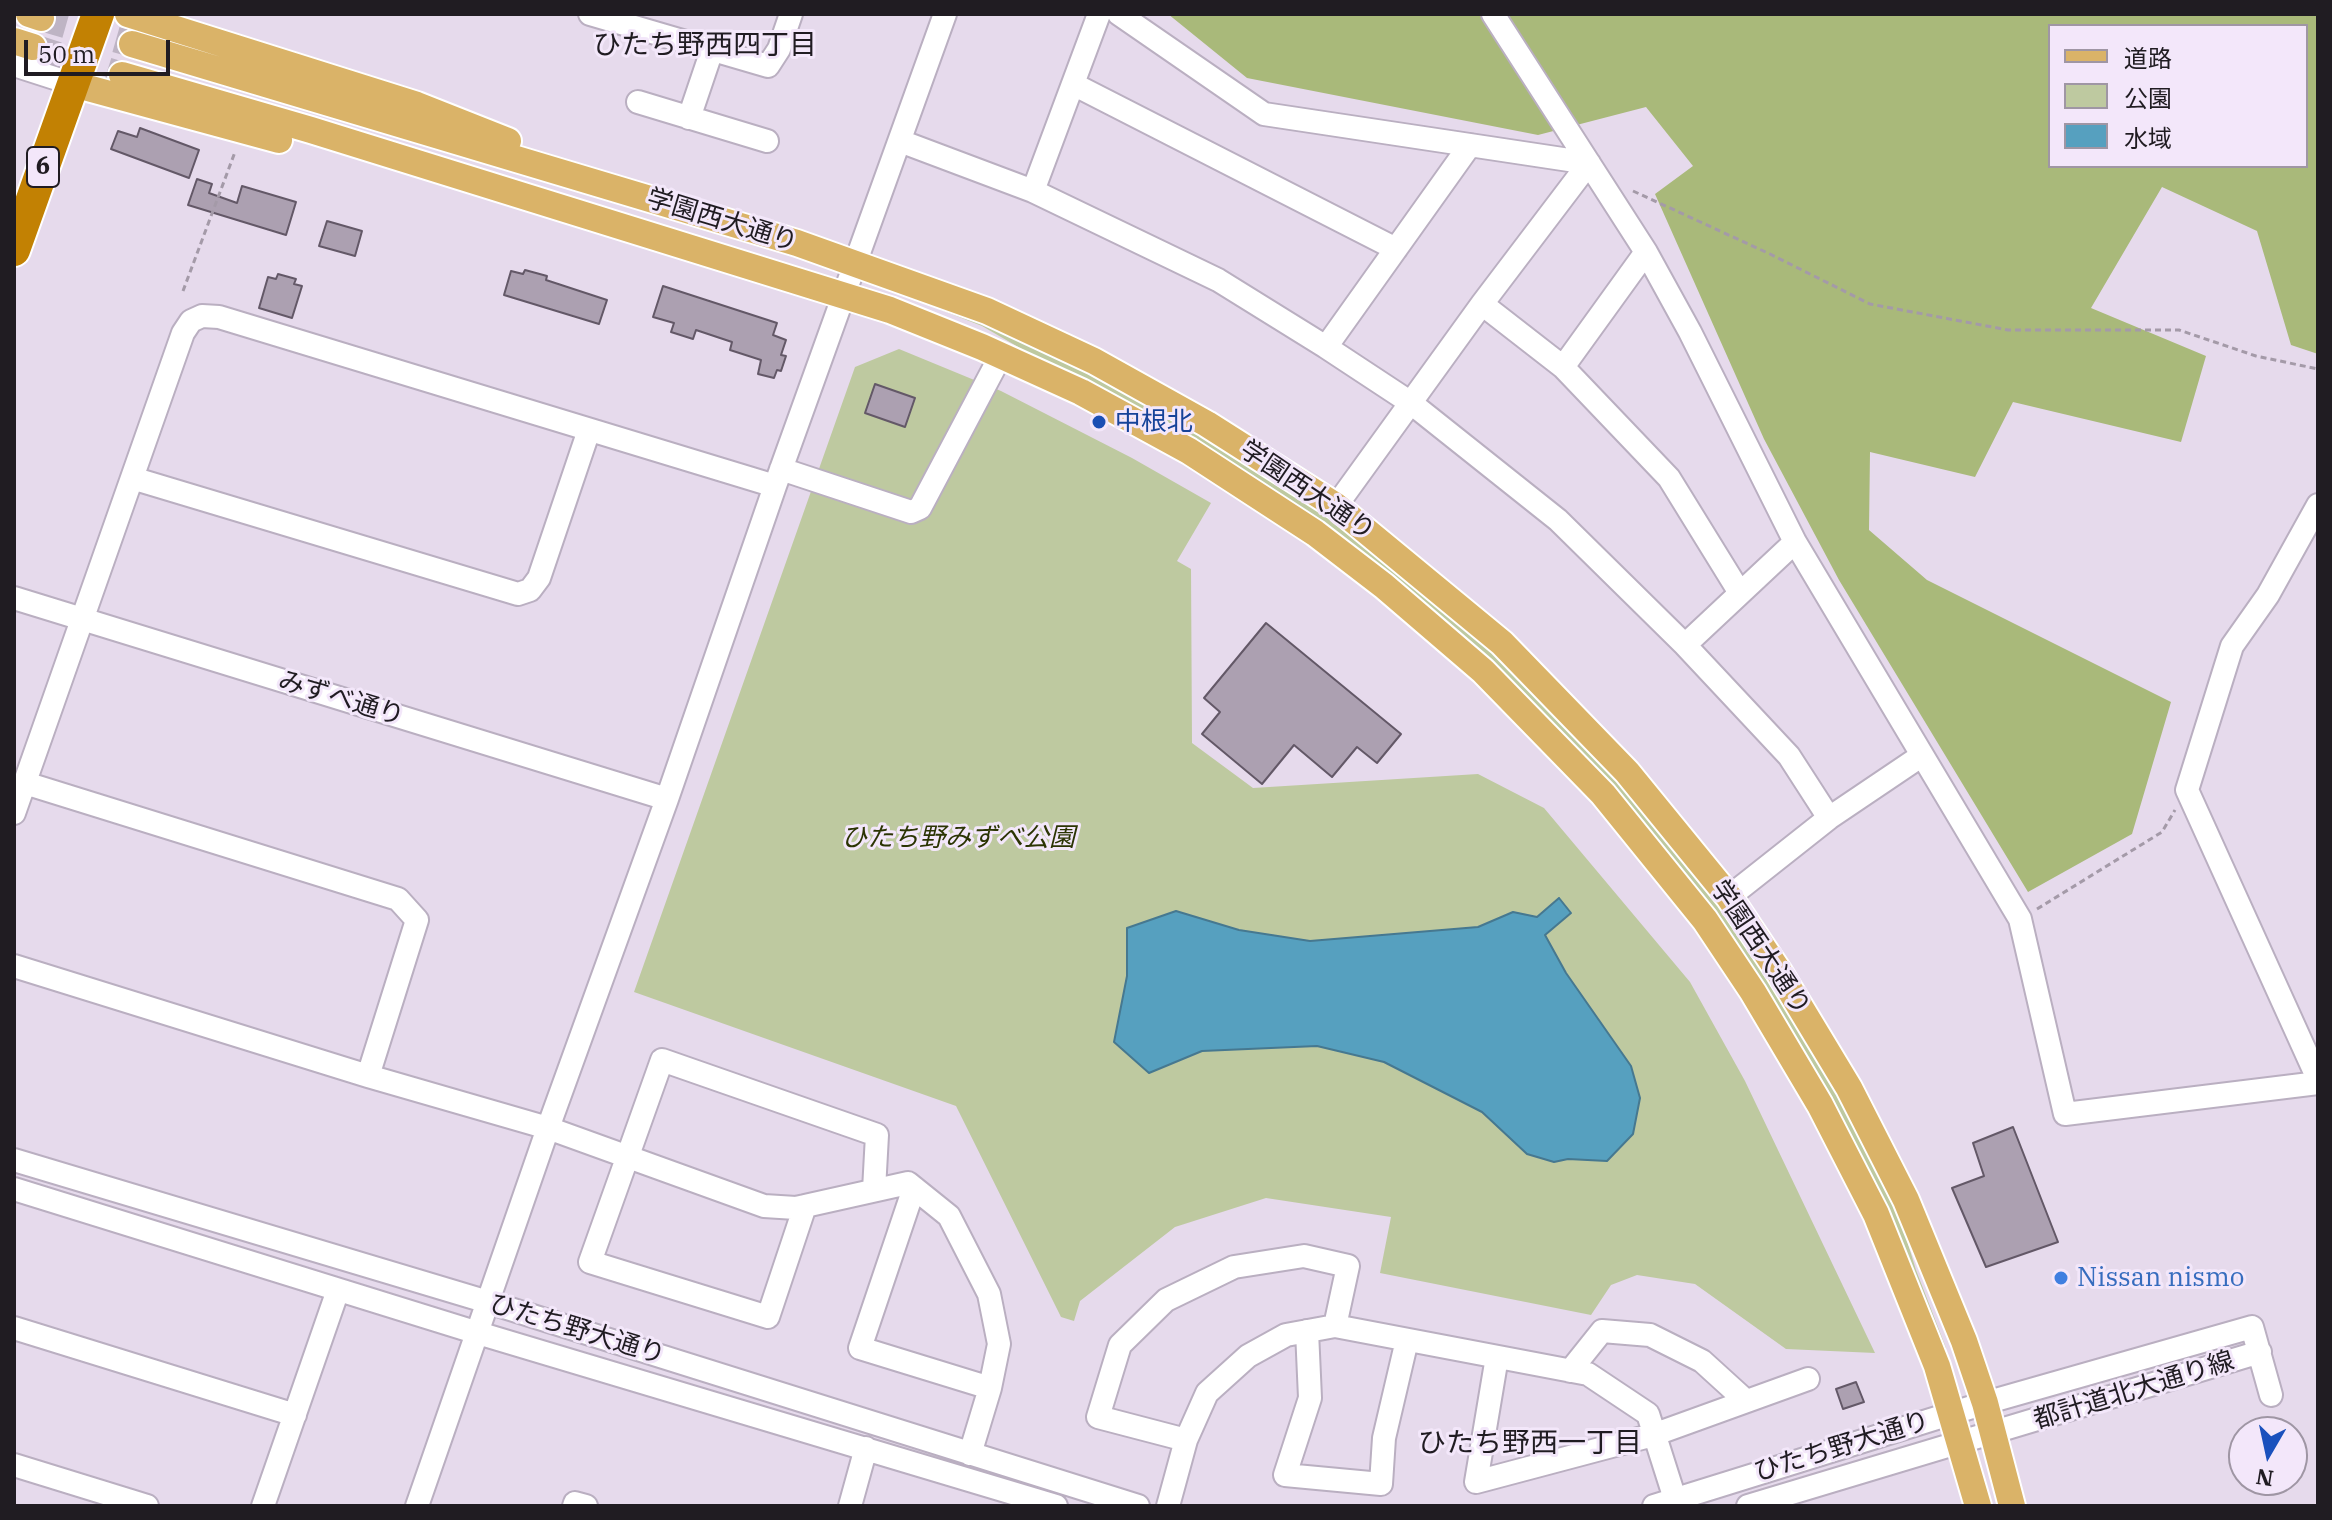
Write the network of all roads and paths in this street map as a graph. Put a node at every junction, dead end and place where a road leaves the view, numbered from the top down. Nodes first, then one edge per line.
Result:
1 (98, 14) edge
2 (128, 14) tunnel mouth
3 (590, 14) edge
4 (791, 14) edge
5 (945, 14) edge
6 (1099, 14) edge
7 (1119, 14) edge
8 (1493, 14) edge
9 (132, 44) tunnel mouth
10 (712, 50) junction
11 (20, 51) edge
12 (122, 75) tunnel mouth
13 (73, 84) junction
14 (1073, 84) junction
15 (638, 102) dead end
16 (689, 118) junction
17 (767, 141) dead end
18 (900, 141) junction
19 (238, 143) dead end
20 (1470, 145) junction
21 (1592, 169) junction
22 (574, 176) junction
23 (1033, 191) junction
24 (631, 229) junction
25 (1396, 249) junction
26 (14, 250) edge
27 (1646, 252) junction
28 (856, 263) junction
29 (183, 291) dead end
30 (845, 294) junction
31 (1482, 304) junction
32 (1326, 347) junction
33 (1001, 355) junction
34 (1563, 367) junction
35 (2318, 369) edge
36 (1411, 403) junction
37 (589, 430) junction
38 (778, 477) junction
39 (132, 478) junction
40 (2318, 505) edge
41 (1336, 506) junction
42 (1795, 542) junction
43 (1740, 593) junction
44 (14, 598) edge
45 (82, 619) junction
46 (1685, 645) junction
47 (1921, 756) junction
48 (25, 783) junction
49 (2187, 790) junction
50 (667, 799) junction
51 (14, 813) edge
52 (1829, 818) junction
53 (1729, 897) junction
54 (2020, 919) junction
55 (14, 966) edge
56 (368, 1076) junction
57 (2318, 1081) edge
58 (548, 1128) junction
59 (627, 1157) junction
60 (14, 1160) edge
61 (914, 1188) junction
62 (14, 1189) edge
63 (874, 1190) junction
64 (805, 1206) junction
65 (338, 1290) junction
66 (488, 1302) junction
67 (1335, 1326) junction
68 (14, 1328) edge
69 (1307, 1331) junction
70 (478, 1333) junction
71 (1407, 1340) junction
72 (2260, 1352) junction
73 (1497, 1357) junction
74 (1570, 1371) junction
75 (1808, 1379) dead end
76 (990, 1388) junction
77 (2271, 1395) dead end
78 (1746, 1401) junction
79 (1985, 1403) junction
80 (1951, 1413) junction
81 (295, 1415) junction
82 (1993, 1433) junction
83 (1653, 1435) junction
84 (1186, 1440) junction
85 (1961, 1443) junction
86 (866, 1448) junction
87 (970, 1454) junction
88 (14, 1465) edge
89 (1664, 1503) edge
90 (147, 1506) edge
91 (263, 1506) edge
92 (417, 1506) edge
93 (574, 1506) edge
94 (586, 1506) edge
95 (850, 1506) edge
96 (1056, 1506) edge
97 (1138, 1506) edge
98 (1168, 1506) edge
99 (1748, 1506) edge
100 (1978, 1506) edge
101 (2012, 1506) edge

1 - 13 highway, 6
2 - 22 main road
3 - 10 street
4 - 10 street
5 - 18 street
6 - 14 street
7 - 20 street
8 - 21 street
9 - 22 main road, 学園西大通り
10 - 16 street
11 - 13 street
12 - 24 main road, 学園西大通り
13 - 24 main road
13 - 26 highway, 6
14 - 23 street
14 - 25 street
15 - 16 street
16 - 17 street
18 - 23 street
18 - 28 street
19 - 29 path
20 - 21 street
20 - 25 street
21 - 27 street
21 - 31 street
21 - 35 path
22 - 28 main road, 学園西大通り
23 - 32 street
24 - 30 main road, 学園西大通り
25 - 32 street
27 - 34 street
27 - 42 street
28 - 30 street
28 - 41 main road, 学園西大通り
30 - 33 main road, 学園西大通り
30 - 38 street
31 - 34 street
31 - 36 street
32 - 36 street
33 - 38 street
33 - 80 main road, 学園西大通り
34 - 43 street
36 - 41 street
36 - 46 street
37 - 38 street
37 - 39 street
37 - 39 street
38 - 50 street
39 - 45 street
40 - 49 street
41 - 53 main road, 学園西大通り
42 - 43 street
42 - 47 street
43 - 46 street
44 - 45 street, みずべ通り
45 - 48 street
45 - 50 street, みずべ通り
46 - 52 street
47 - 52 street
47 - 54 street
48 - 51 street
48 - 56 street
49 - 54 path
49 - 57 street
50 - 58 street
52 - 53 street
53 - 79 main road, 学園西大通り
54 - 57 street
55 - 56 street
56 - 58 street
58 - 59 street
58 - 66 street
59 - 63 street
59 - 64 street
59 - 64 street
60 - 66 street, ひたち野大通り
61 - 63 street
61 - 76 street
61 - 76 street
62 - 65 street, ひたち野大通り
63 - 64 street
65 - 70 street, ひたち野大通り
65 - 81 street
66 - 70 street
66 - 87 street, ひたち野大通り
67 - 69 street
67 - 71 street
67 - 84 street
68 - 81 street
69 - 71 street
69 - 84 street
70 - 86 street, ひたち野大通り
70 - 92 street
71 - 73 street
72 - 77 street
72 - 79 street, 都計道北大通り線
72 - 82 street, 都計道北大通り線
73 - 74 street
73 - 83 street
74 - 78 street
74 - 83 street
75 - 78 street
76 - 87 street
78 - 83 street
79 - 80 street, ひたち野大通り
79 - 82 main road, 学園西大通り
80 - 85 main road, 学園西大通り
80 - 89 street, ひたち野大通り
81 - 91 street
82 - 85 street, ひたち野大通り
82 - 101 main road, 学園西大通り
83 - 89 street
84 - 98 street
85 - 99 street, ひたち野大通り
85 - 100 main road, 学園西大通り
86 - 95 street
86 - 96 street, ひたち野大通り
87 - 97 street, ひたち野大通り
88 - 90 street
93 - 94 street

